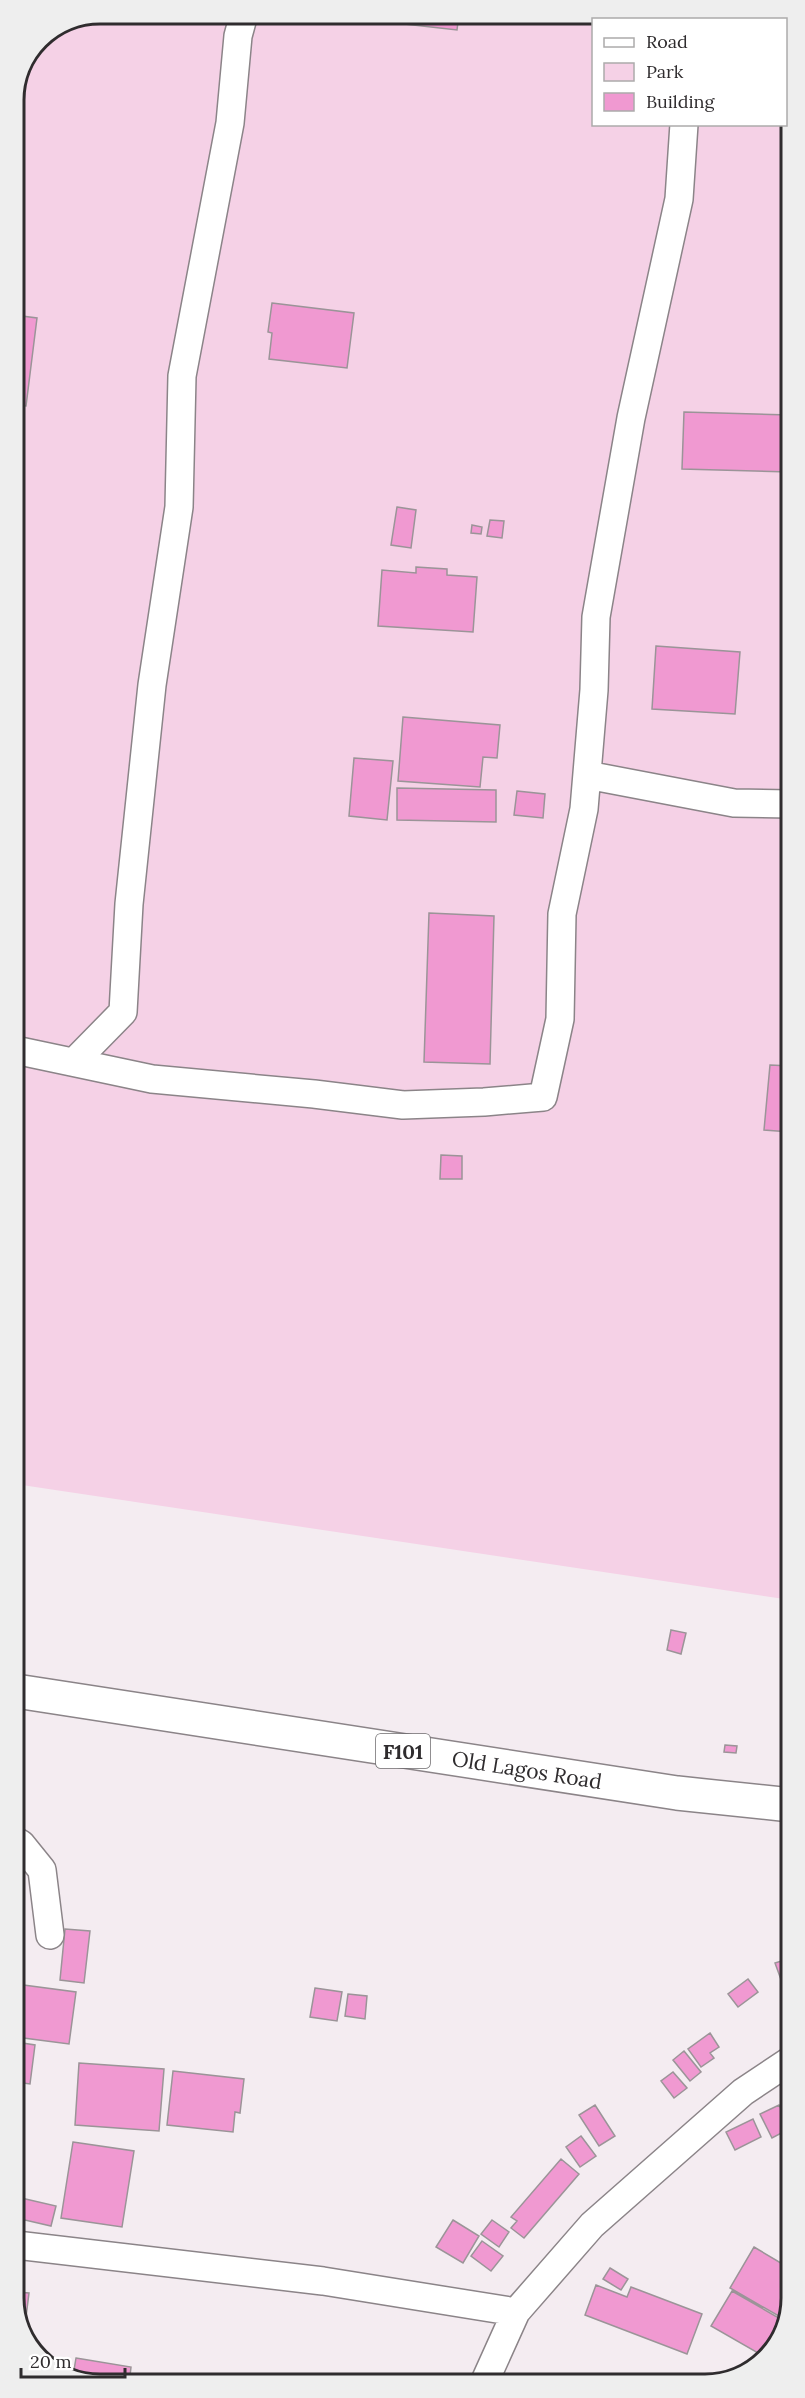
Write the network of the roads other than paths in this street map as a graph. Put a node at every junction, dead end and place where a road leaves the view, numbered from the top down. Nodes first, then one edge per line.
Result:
1 (241, 24) edge
2 (684, 126) edge
3 (587, 775) junction
4 (781, 804) edge
5 (24, 1052) edge
6 (74, 1062) junction
7 (24, 1692) edge
8 (781, 1804) edge
9 (24, 1848) edge
10 (50, 1935) dead end
11 (781, 2067) edge
12 (24, 2246) edge
13 (516, 2312) junction
14 (488, 2374) edge

1 - 6 street
2 - 3 street
3 - 4 street
3 - 6 street
5 - 6 street
7 - 8 main road, Old Lagos Road / F101
9 - 10 street
11 - 13 street
12 - 13 street
13 - 14 street

